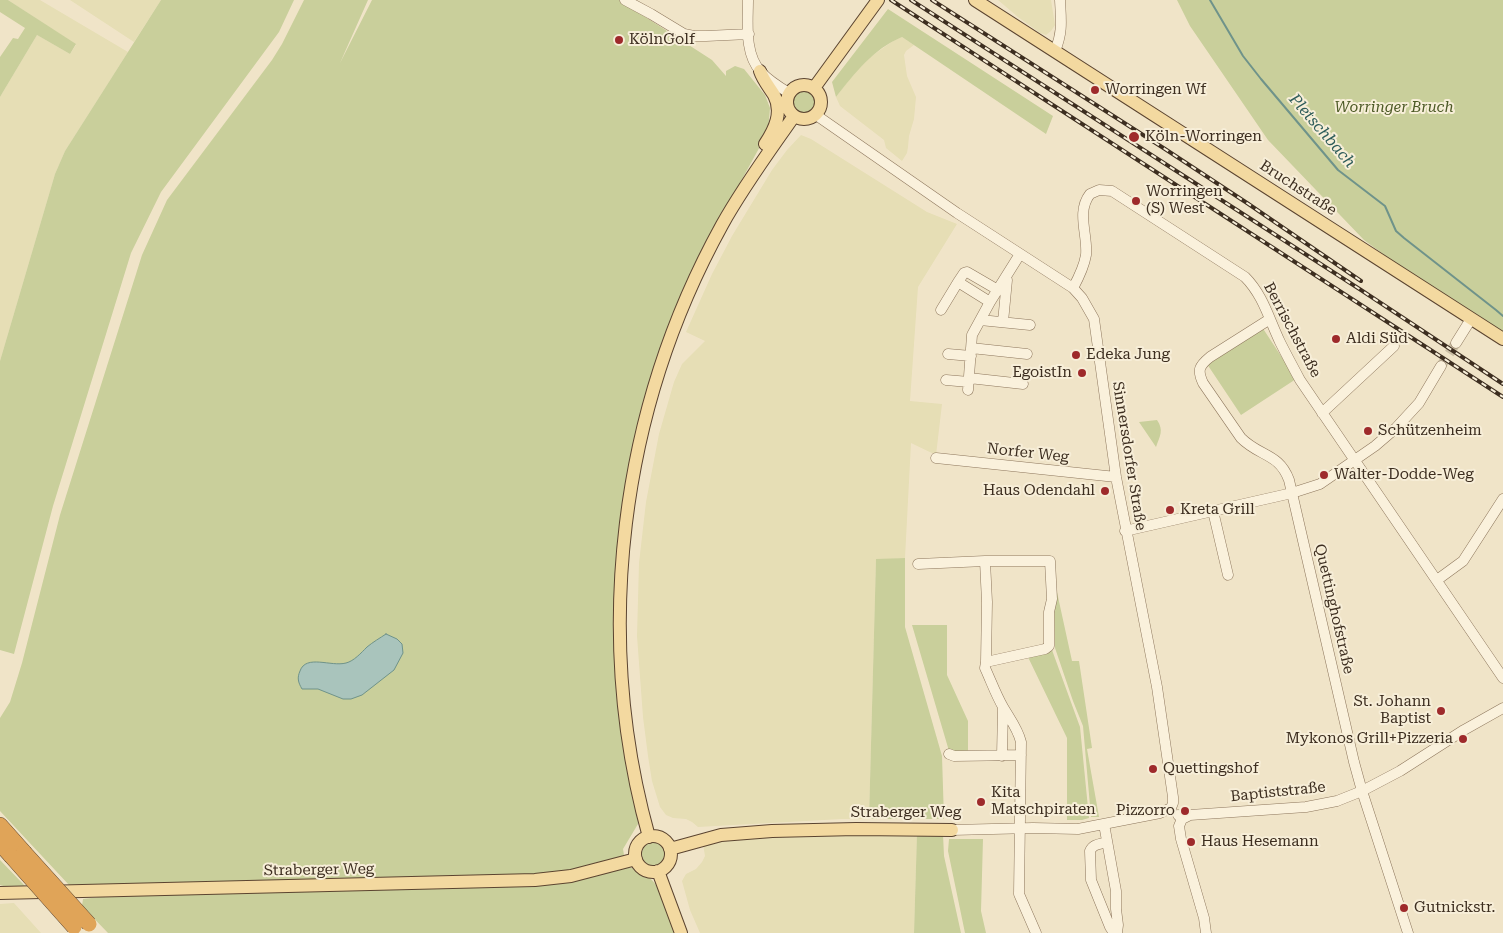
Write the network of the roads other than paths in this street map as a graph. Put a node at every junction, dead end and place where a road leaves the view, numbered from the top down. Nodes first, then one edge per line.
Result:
1 (625, 0) edge
2 (748, 0) edge
3 (975, 0) edge
4 (1060, 0) edge
5 (877, 1) edge
6 (749, 34) junction
7 (1055, 51) junction
8 (760, 71) junction
9 (814, 88) junction
10 (789, 93) junction
11 (816, 115) junction
12 (794, 116) junction
13 (750, 178) junction
14 (1020, 254) junction
15 (1006, 278) junction
16 (958, 282) junction
17 (1073, 288) junction
18 (998, 290) junction
19 (990, 302) junction
20 (941, 310) dead end
21 (1270, 319) junction
22 (1471, 319) junction
23 (980, 320) junction
24 (1003, 322) junction
25 (1030, 325) dead end
26 (1503, 339) edge
27 (1456, 343) tunnel mouth
28 (1394, 346) dead end
29 (971, 352) junction
30 (948, 354) dead end
31 (1027, 354) dead end
32 (1441, 366) tunnel mouth
33 (946, 380) dead end
34 (969, 383) junction
35 (1023, 384) dead end
36 (1322, 413) junction
37 (936, 458) dead end
38 (1355, 460) junction
39 (1116, 477) junction
40 (1292, 492) junction
41 (1503, 499) edge
42 (1213, 510) junction
43 (1126, 531) junction
44 (985, 561) junction
45 (918, 564) dead end
46 (1228, 575) dead end
47 (1437, 580) junction
48 (986, 662) junction
49 (1503, 678) edge
50 (1003, 708) junction
51 (1503, 708) edge
52 (948, 754) dead end
53 (1021, 755) junction
54 (1002, 756) junction
55 (1362, 791) junction
56 (1171, 808) junction
57 (1182, 818) junction
58 (1104, 824) junction
59 (0, 825) edge
60 (1020, 829) junction
61 (952, 830) joint
62 (648, 837) junction
63 (1107, 842) junction
64 (0, 844) edge
65 (670, 849) junction
66 (17, 854) junction
67 (636, 859) junction
68 (658, 871) junction
69 (0, 893) edge
70 (85, 929) edge
71 (682, 933) edge
72 (1036, 933) edge
73 (1116, 933) edge
74 (1206, 933) edge
75 (1408, 933) edge

1 - 6 street
2 - 6 street
3 - 7 main road, Bruchstraße
4 - 7 street
5 - 9 main road
6 - 8 street
7 - 22 main road, Bruchstraße
8 - 10 street
8 - 13 main road
9 - 10 main road
9 - 11 main road
10 - 12 main road
11 - 12 main road
11 - 14 street, Sinnersdorfer Straße
12 - 13 main road
13 - 62 main road
14 - 15 street
14 - 17 street, Sinnersdorfer Straße
15 - 18 street
15 - 24 street
16 - 18 street
16 - 19 street
16 - 20 street
17 - 21 street, Berrischstraße
17 - 39 street, Sinnersdorfer Straße
18 - 19 street
19 - 23 street
21 - 36 street, Berrischstraße
21 - 40 street, Quettinghofstraße
22 - 26 main road, Bruchstraße
22 - 27 street
23 - 24 street
23 - 29 street
24 - 25 street
28 - 36 street
29 - 30 street
29 - 31 street
29 - 34 street
32 - 38 street
33 - 34 street
34 - 35 street
36 - 38 street, Berrischstraße
37 - 39 street, Norfer Weg
38 - 40 street
38 - 47 street, Berrischstraße
39 - 43 street, Sinnersdorfer Straße
40 - 42 street
40 - 55 street, Quettinghofstraße
41 - 47 street
42 - 43 street
42 - 46 street
43 - 56 street, Sinnersdorfer Straße
44 - 45 street
44 - 48 street
44 - 48 street
47 - 49 street, Berrischstraße
48 - 50 street
50 - 53 street
50 - 54 street
51 - 55 street, Baptiststraße
52 - 54 street
53 - 54 street
53 - 60 street
55 - 57 street, Baptiststraße
55 - 75 street, Quettinghofstraße
56 - 57 street
56 - 58 street, Straberger Weg
57 - 74 street
58 - 60 street, Straberger Weg
58 - 63 street
59 - 66 highway
60 - 61 street, Straberger Weg
60 - 72 street
61 - 65 main road, Straberger Weg
62 - 65 main road
62 - 67 main road
63 - 73 street
63 - 73 street
64 - 66 highway
65 - 68 main road
66 - 70 highway, bridge
67 - 68 main road
67 - 69 main road, Straberger Weg
68 - 71 main road

